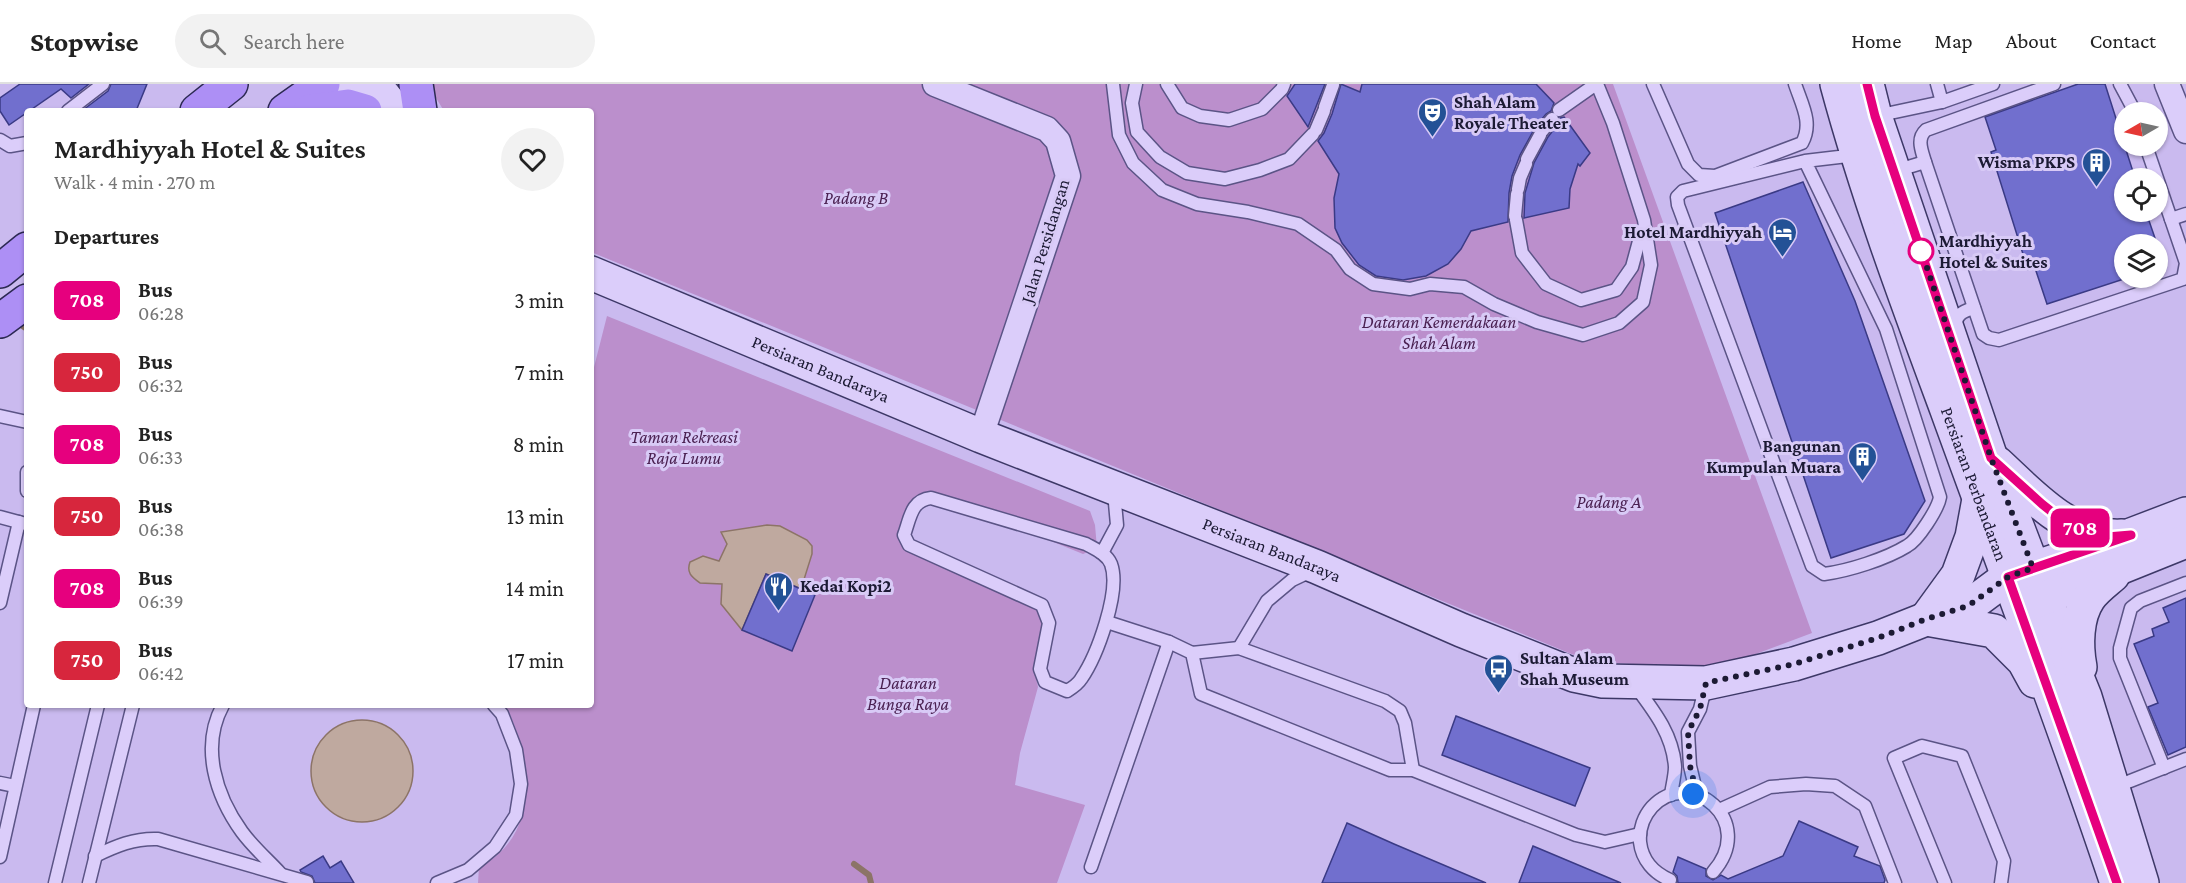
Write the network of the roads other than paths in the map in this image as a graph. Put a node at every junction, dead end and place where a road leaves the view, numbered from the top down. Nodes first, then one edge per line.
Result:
1 (103, 84) edge
2 (323, 84) edge
3 (350, 84) edge
4 (416, 84) edge
5 (935, 84) edge
6 (1113, 84) edge
7 (1136, 84) edge
8 (1167, 84) edge
9 (1284, 84) edge
10 (1596, 84) edge
11 (1653, 84) edge
12 (1795, 84) edge
13 (1837, 84) edge
14 (1867, 84) edge
15 (1937, 84) edge
16 (1993, 84) edge
17 (2054, 84) edge
18 (2120, 84) edge
19 (2167, 84) edge
20 (1333, 85) edge
21 (382, 100) edge
22 (1942, 102) junction
23 (2130, 102) edge
24 (72, 108) edge
25 (289, 108) edge
26 (333, 108) edge
27 (420, 108) edge
28 (1875, 116) junction
29 (2186, 131) edge
30 (0, 140) edge
31 (24, 144) edge
32 (1856, 155) junction
33 (2149, 156) edge
34 (1805, 161) junction
35 (1925, 162) junction
36 (1894, 171) junction
37 (2186, 214) edge
38 (2171, 219) junction
39 (1644, 220) junction
40 (24, 251) edge
41 (0, 271) edge
42 (594, 274) edge
43 (24, 303) edge
44 (1974, 308) junction
45 (0, 321) edge
46 (1900, 325) junction
47 (1952, 341) junction
48 (1921, 384) junction
49 (0, 416) edge
50 (24, 421) edge
51 (981, 436) junction
52 (1991, 458) junction
53 (1113, 489) junction
54 (1979, 498) junction
55 (2186, 514) edge
56 (0, 517) edge
57 (23, 523) edge
58 (2131, 535) junction
59 (2186, 541) edge
60 (1102, 553) junction
61 (1317, 567) junction
62 (2121, 567) junction
63 (2021, 573) junction
64 (2186, 583) edge
65 (0, 603) edge
66 (2033, 603) junction
67 (1968, 606) junction
68 (1926, 619) junction
69 (1107, 622) junction
70 (1169, 642) junction
71 (1239, 648) junction
72 (1192, 653) junction
73 (1632, 683) junction
74 (1706, 683) junction
75 (2085, 697) junction
76 (33, 708) edge
77 (97, 708) edge
78 (132, 708) edge
79 (222, 708) edge
80 (497, 708) edge
81 (2069, 744) junction
82 (2186, 759) edge
83 (2163, 768) junction
84 (1413, 770) junction
85 (0, 783) edge
86 (15, 786) junction
87 (2113, 788) junction
88 (1671, 795) junction
89 (1697, 795) junction
90 (1719, 810) junction
91 (1640, 834) junction
92 (95, 856) junction
93 (0, 857) edge
94 (1091, 867) dead end
95 (1713, 872) dead end
96 (281, 874) junction
97 (2111, 878) edge
98 (1670, 880) dead end
99 (307, 882) edge
100 (55, 883) edge
101 (89, 883) edge
102 (437, 883) edge
103 (1895, 883) edge
104 (1945, 883) edge
105 (2001, 883) edge
106 (2142, 883) edge

1 - 24 lane
2 - 25 main road
3 - 21 main road
4 - 27 main road
5 - 51 street, Jalan Persidangan
6 - 39 lane
7 - 20 lane
8 - 9 lane
10 - 39 lane
10 - 39 lane
11 - 12 lane
13 - 32 main road, Persiaran Perbandaran
14 - 28 main road, Persiaran Perbandaran
15 - 22 lane
16 - 22 lane
17 - 35 lane
18 - 23 lane
19 - 29 street
21 - 26 main road
22 - 28 lane
28 - 36 main road, Persiaran Perbandaran
30 - 31 lane
32 - 34 lane
32 - 46 main road, Persiaran Perbandaran
33 - 38 lane
34 - 46 lane
34 - 48 lane
35 - 36 lane
35 - 44 lane
36 - 47 main road, Persiaran Perbandaran
37 - 38 lane
38 - 44 lane
40 - 41 main road
42 - 51 main road, Persiaran Bandaraya
43 - 45 main road
44 - 47 lane
46 - 48 main road, Persiaran Perbandaran
47 - 52 main road, Persiaran Perbandaran
48 - 54 main road, Persiaran Perbandaran
49 - 50 lane
51 - 53 main road, Persiaran Bandaraya
52 - 58 main road
52 - 63 main road, Persiaran Perbandaran
53 - 60 lane
53 - 61 main road, Persiaran Bandaraya
54 - 63 main road, Persiaran Perbandaran
54 - 68 main road
55 - 58 main road, Persiaran Bandaraya
56 - 57 lane
57 - 65 lane
58 - 63 main road, Persiaran Bandaraya
59 - 62 main road, Persiaran Bandaraya
60 - 69 lane
60 - 69 lane
61 - 71 lane
61 - 73 main road, Persiaran Bandaraya
62 - 66 main road, Persiaran Bandaraya
62 - 75 main road
63 - 66 main road, Persiaran Perbandaran
63 - 67 main road, Persiaran Bandaraya
64 - 83 lane
66 - 67 main road, Persiaran Bandaraya
66 - 75 main road, Persiaran Perbandaran
66 - 81 main road, Persiaran Perbandaran
67 - 68 main road, Persiaran Bandaraya
68 - 74 main road, Persiaran Bandaraya
68 - 81 main road
69 - 70 lane
70 - 72 lane
70 - 94 lane
71 - 72 lane
71 - 84 lane
72 - 84 lane
73 - 74 main road, Persiaran Bandaraya
73 - 88 lane
74 - 89 lane
75 - 87 main road, Persiaran Perbandaran
76 - 86 lane
77 - 100 lane
78 - 92 lane
79 - 96 lane
80 - 102 lane
81 - 97 main road, Persiaran Perbandaran
82 - 83 lane
83 - 87 lane
84 - 91 lane
85 - 86 lane
86 - 93 lane
87 - 106 main road, Persiaran Perbandaran
88 - 89 lane
88 - 91 lane
89 - 90 lane
90 - 95 lane
90 - 103 lane
91 - 98 lane
92 - 96 lane
92 - 101 lane
96 - 99 lane
104 - 105 lane

